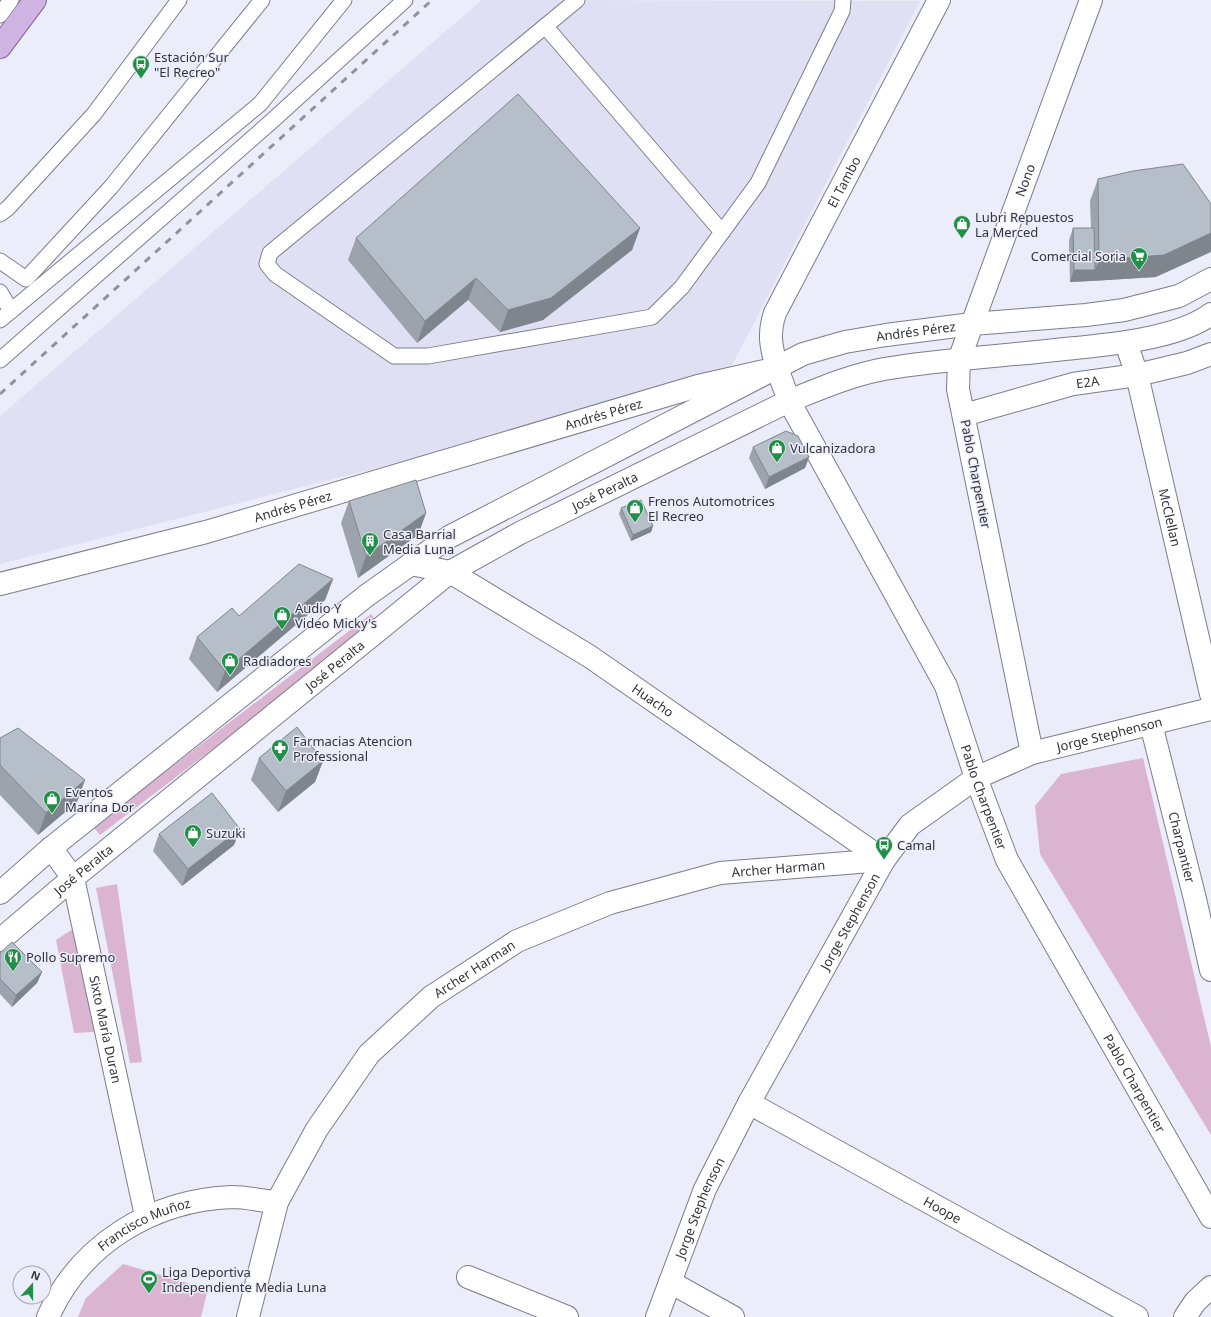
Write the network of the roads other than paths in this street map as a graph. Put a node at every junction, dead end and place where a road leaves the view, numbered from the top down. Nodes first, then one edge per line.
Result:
1 (11, 0) edge
2 (35, 0) edge
3 (179, 0) edge
4 (262, 0) edge
5 (344, 0) edge
6 (405, 0) edge
7 (577, 0) edge
8 (843, 0) edge
9 (939, 0) edge
10 (1091, 0) edge
11 (0, 14) edge
12 (545, 26) junction
13 (0, 47) edge
14 (0, 214) edge
15 (722, 232) junction
16 (0, 261) edge
17 (1211, 279) edge
18 (0, 292) edge
19 (1211, 314) edge
20 (6, 316) edge
21 (972, 324) junction
22 (1126, 343) junction
23 (1211, 354) edge
24 (0, 360) edge
25 (959, 360) junction
26 (777, 368) junction
27 (1137, 375) junction
28 (789, 401) junction
29 (964, 415) junction
30 (411, 564) junction
31 (450, 572) junction
32 (0, 584) edge
33 (1211, 694) edge
34 (1211, 709) edge
35 (1151, 724) junction
36 (1032, 753) junction
37 (976, 778) junction
38 (51, 848) junction
39 (884, 860) junction
40 (73, 878) junction
41 (0, 893) edge
42 (1203, 897) edge
43 (0, 940) edge
44 (1211, 970) edge
45 (749, 1103) junction
46 (277, 1202) junction
47 (146, 1216) junction
48 (1211, 1217) edge
49 (468, 1277) dead end
50 (670, 1282) junction
51 (1211, 1288) edge
52 (48, 1317) edge
53 (248, 1317) edge
54 (567, 1317) edge
55 (656, 1317) edge
56 (733, 1317) edge
57 (1137, 1317) edge
58 (1186, 1317) edge

1 - 11 lane
2 - 13 main road
3 - 14 lane
4 - 16 lane
5 - 20 lane
6 - 24 lane
7 - 12 lane
8 - 15 lane
9 - 26 street, El Tambo
10 - 21 street, Nono
12 - 15 lane
12 - 15 lane
17 - 21 street, Andrés Pérez
18 - 20 lane
19 - 22 street
21 - 25 street, Nono
21 - 26 street, Andrés Pérez
22 - 25 street
22 - 27 street, McClellan
23 - 27 street, E2A
25 - 28 street
25 - 29 street, Pablo Charpentier
26 - 28 street, Pablo Charpentier
26 - 30 street
26 - 32 street, Andrés Pérez
27 - 29 street, E2A
27 - 33 street, McClellan
28 - 31 street, José Peralta
28 - 37 street, Pablo Charpentier
29 - 36 street, Pablo Charpentier
30 - 31 street, Huacho
30 - 38 street
31 - 39 street, Huacho
31 - 40 street, José Peralta
34 - 35 street, Jorge Stephenson
35 - 36 street, Jorge Stephenson
35 - 42 street, Charpantier
36 - 37 street, Jorge Stephenson
37 - 39 street, Jorge Stephenson
37 - 48 street, Pablo Charpentier
38 - 40 street, Sixto María Duran
38 - 41 street
39 - 45 street, Jorge Stephenson
39 - 46 street, Archer Harman
40 - 43 street, José Peralta
40 - 47 street, Sixto María Duran
42 - 44 street, Charpantier
45 - 50 street, Jorge Stephenson
45 - 57 street, Hoope
46 - 47 street, Francisco Muñoz
46 - 53 street, Archer Harman
47 - 52 street, Francisco Muñoz
49 - 54 street
50 - 55 street, Jorge Stephenson
50 - 56 street
51 - 58 street

